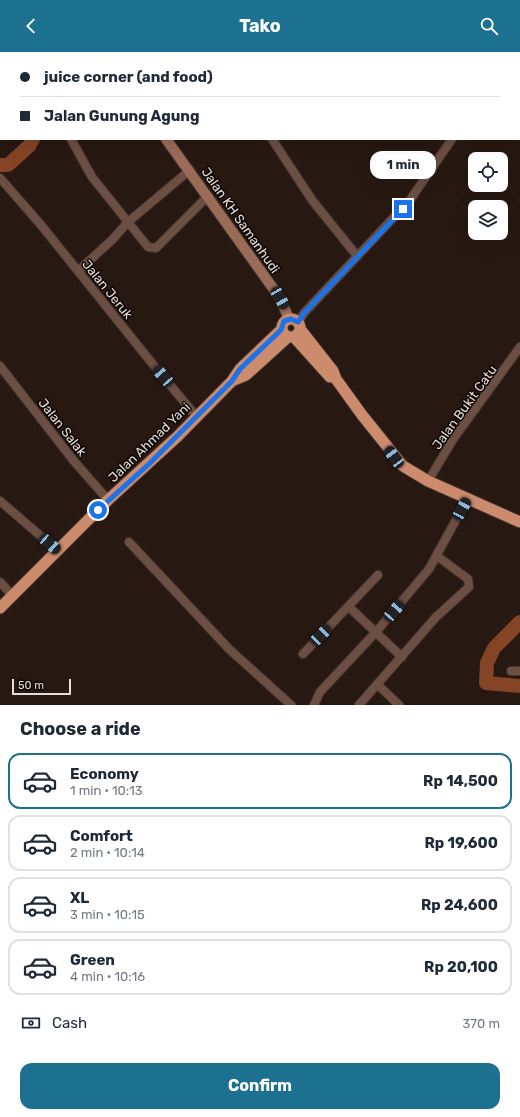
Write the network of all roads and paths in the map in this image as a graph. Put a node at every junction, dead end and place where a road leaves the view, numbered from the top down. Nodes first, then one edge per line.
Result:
1 (72, 140) edge
2 (167, 140) edge
3 (273, 140) edge
4 (451, 140) edge
5 (190, 170) junction
6 (0, 178) edge
7 (208, 196) junction
8 (128, 222) junction
9 (357, 256) junction
10 (78, 271) junction
11 (292, 329) junction
12 (520, 348) edge
13 (0, 366) edge
14 (196, 416) junction
15 (428, 481) junction
16 (468, 498) junction
17 (108, 500) junction
18 (0, 501) edge
19 (520, 522) edge
20 (129, 542) dead end
21 (58, 551) junction
22 (437, 556) junction
23 (378, 575) dead end
24 (0, 582) edge
25 (12, 595) junction
26 (349, 607) junction
27 (0, 608) edge
28 (376, 632) junction
29 (303, 654) dead end
30 (402, 657) junction
31 (511, 671) dead end
32 (520, 671) edge
33 (378, 684) junction
34 (291, 705) edge
35 (314, 705) edge
36 (359, 705) edge
37 (399, 705) edge

1 - 8 street
2 - 5 main road, Jalan KH Samanhudi
3 - 9 street
4 - 9 street
5 - 7 main road, Jalan KH Samanhudi
5 - 8 street
6 - 10 street, Jalan Jeruk
7 - 8 street
7 - 11 main road, Jalan KH Samanhudi
8 - 10 street
9 - 11 street
10 - 14 street, Jalan Jeruk
11 - 14 highway, Jalan Ahmad Yani
11 - 15 highway
12 - 15 street, Jalan Bukit Catu
13 - 17 street, Jalan Salak
14 - 17 highway, Jalan Ahmad Yani
15 - 16 highway
16 - 19 highway
16 - 22 street
17 - 21 highway, Jalan Ahmad Yani
18 - 21 street
20 - 34 street
21 - 25 highway, Jalan Ahmad Yani
22 - 28 street
22 - 30 street
23 - 26 street
24 - 25 street
25 - 27 highway, Jalan Ahmad Yani
26 - 28 street
26 - 29 street
28 - 30 street
28 - 35 street
30 - 33 street
31 - 32 street
33 - 36 street
33 - 37 street

